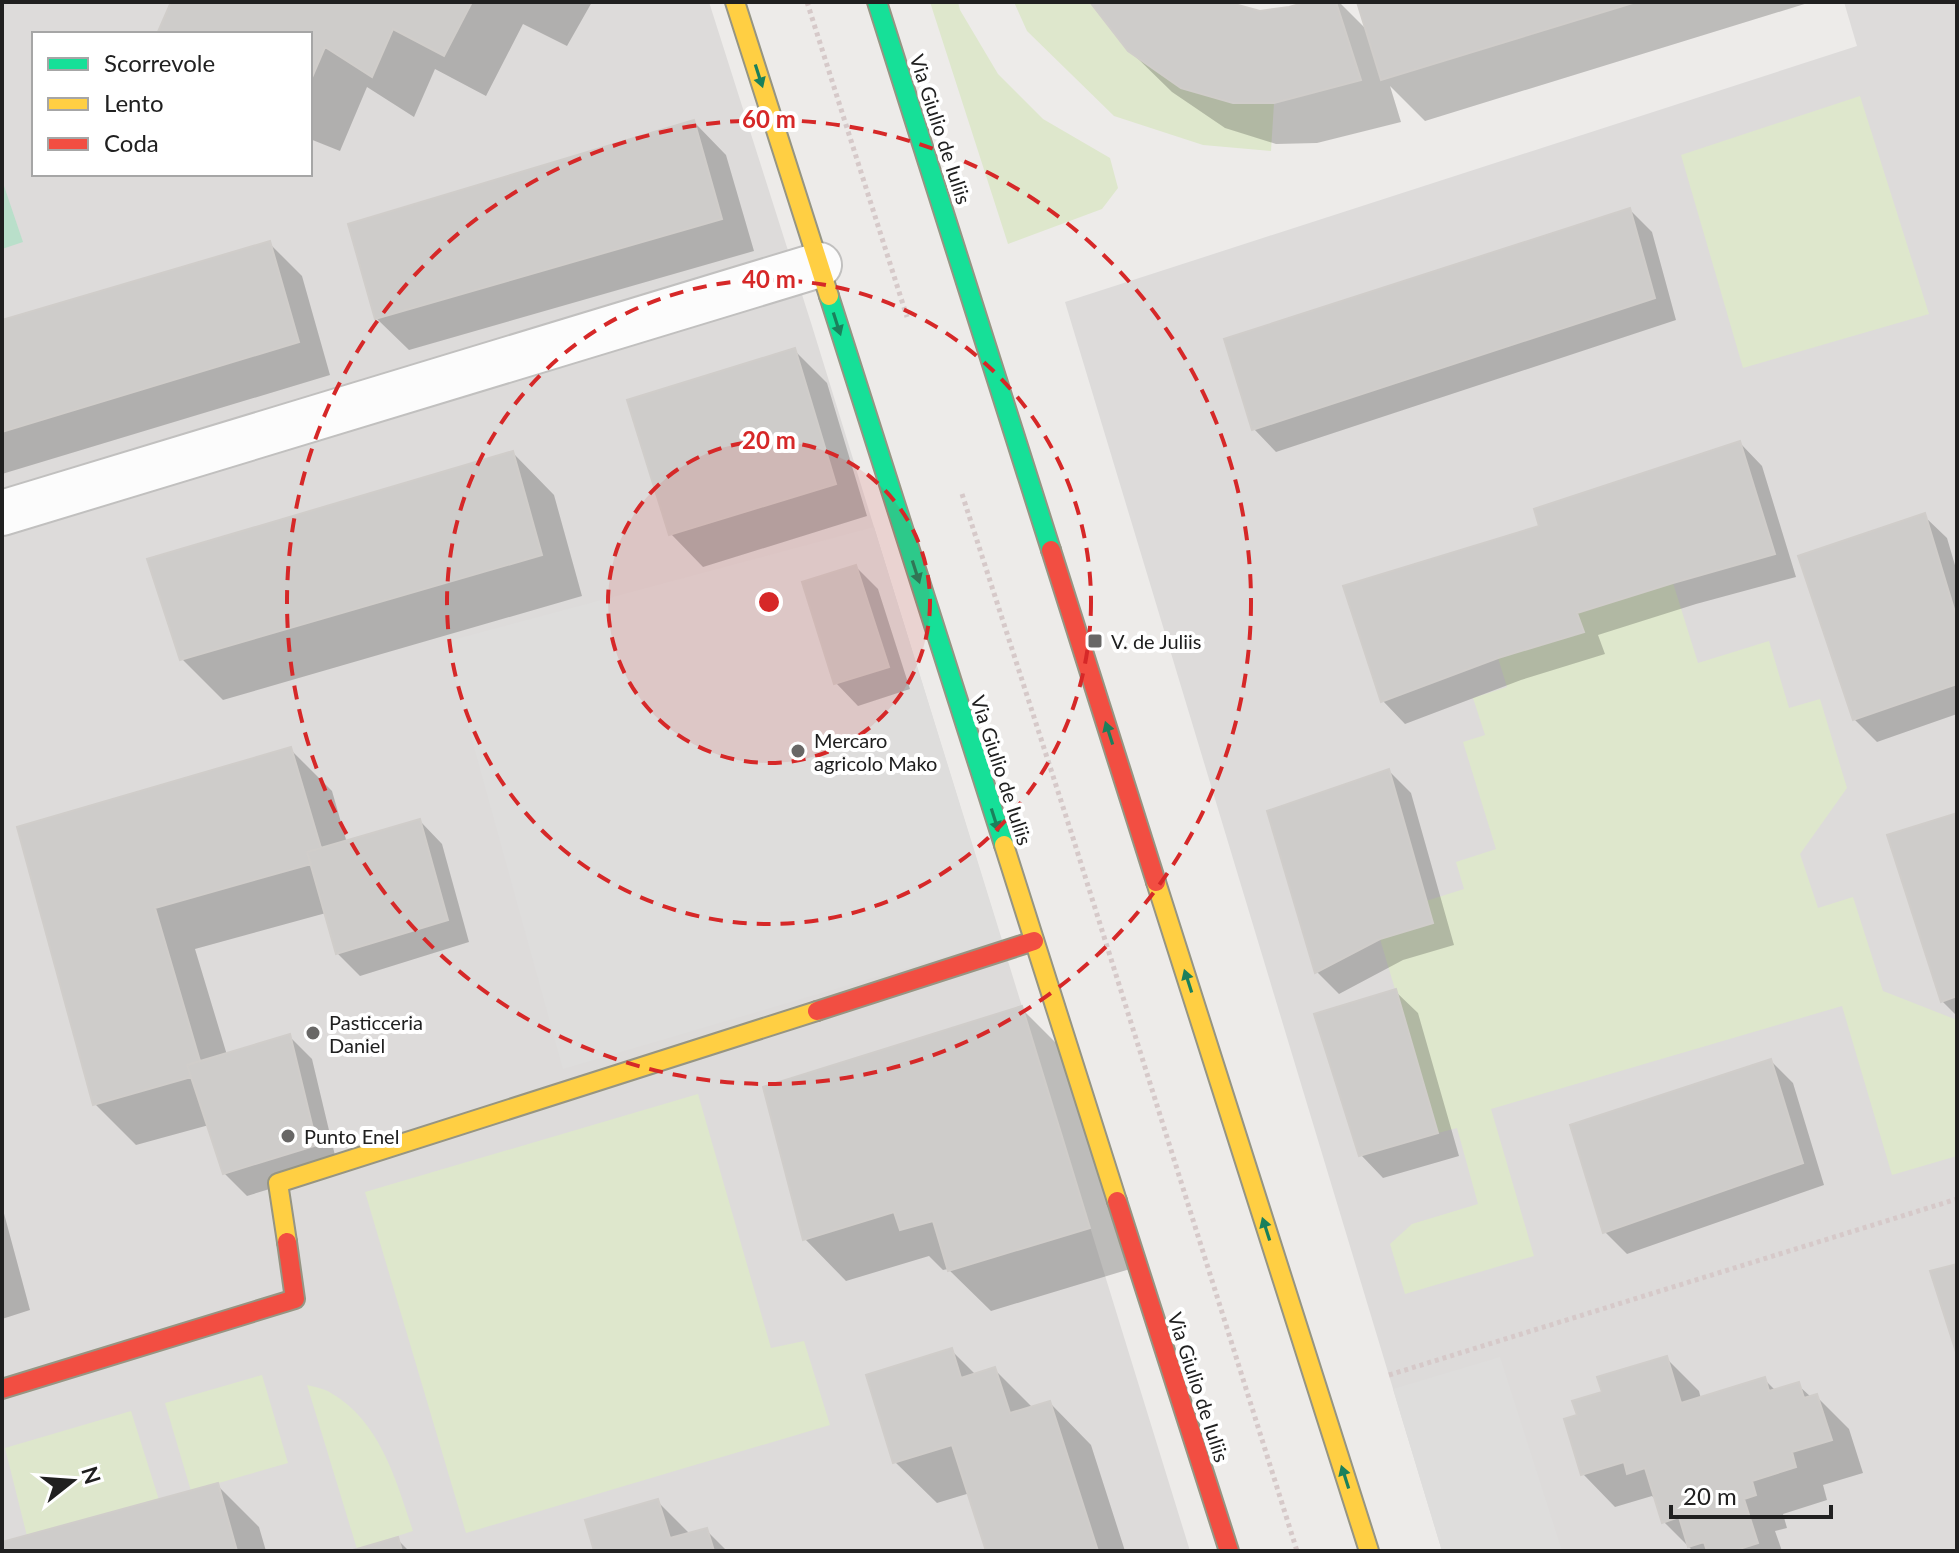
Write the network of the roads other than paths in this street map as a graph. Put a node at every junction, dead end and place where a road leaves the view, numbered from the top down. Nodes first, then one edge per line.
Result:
1 (735, 2) edge
2 (877, 2) edge
3 (819, 265) junction
4 (2, 513) edge
5 (1034, 941) junction
6 (2, 1389) edge
7 (1229, 1551) edge
8 (1369, 1551) edge

1 -> 3 main road, Via Giulio de Iuliis
8 -> 2 main road, Via Giulio de Iuliis
3 - 4 street
3 -> 5 main road, Via Giulio de Iuliis
5 - 6 main road
5 - 7 main road, Via Giulio de Iuliis

